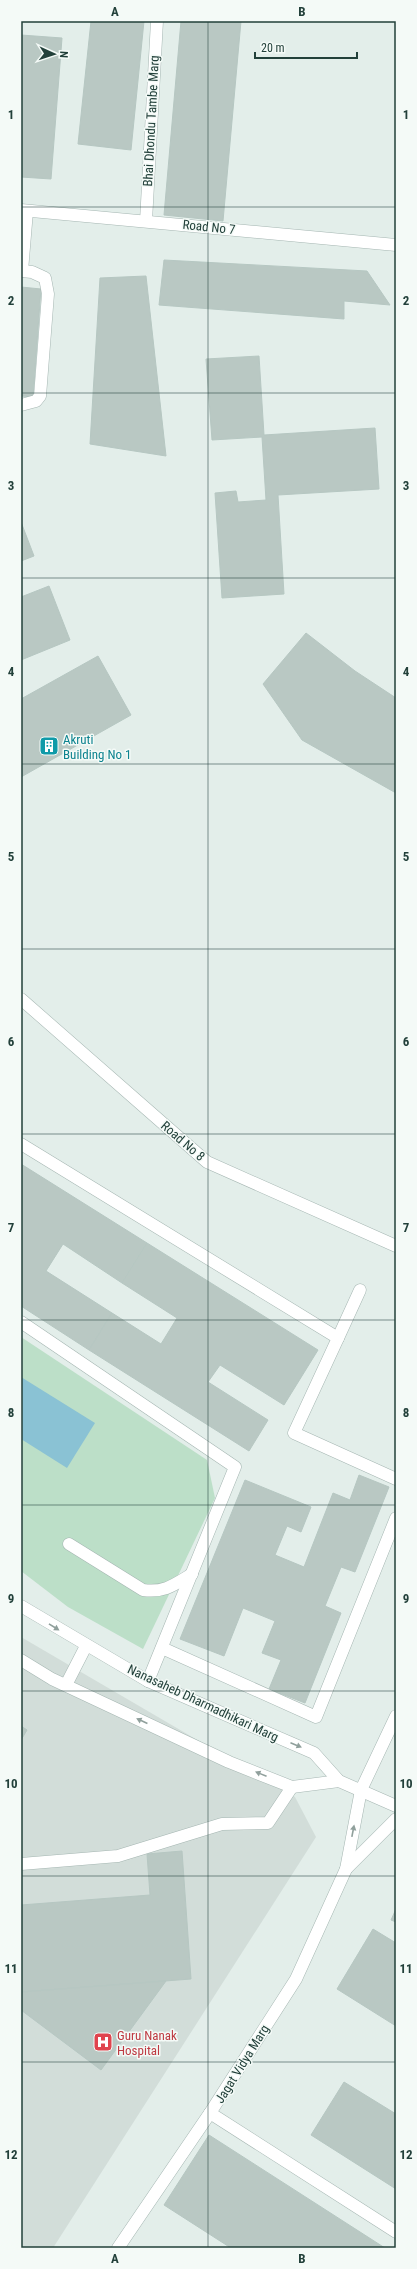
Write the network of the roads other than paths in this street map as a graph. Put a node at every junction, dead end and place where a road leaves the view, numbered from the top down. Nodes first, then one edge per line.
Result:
1 (157, 21) edge
2 (24, 211) edge
3 (146, 221) junction
4 (396, 245) edge
5 (21, 271) edge
6 (21, 405) edge
7 (21, 999) edge
8 (21, 1144) edge
9 (396, 1246) edge
10 (360, 1290) dead end
11 (21, 1322) edge
12 (338, 1338) junction
13 (396, 1479) edge
14 (396, 1518) edge
15 (69, 1544) dead end
16 (192, 1574) junction
17 (21, 1606) edge
18 (86, 1646) junction
19 (162, 1648) junction
20 (21, 1660) edge
21 (148, 1681) junction
22 (66, 1685) junction
23 (396, 1716) edge
24 (339, 1781) junction
25 (292, 1787) junction
26 (361, 1790) junction
27 (396, 1806) edge
28 (396, 1819) edge
29 (21, 1864) edge
30 (346, 1869) junction
31 (210, 2113) junction
32 (396, 2232) edge
33 (118, 2248) edge

1 - 3 street, Bhai Dhondu Tambe Marg
2 - 3 street, Road No 7
2 - 5 street
3 - 4 street, Road No 7
5 - 6 street
7 - 9 street, Road No 8
8 - 12 street
10 - 12 street
11 - 16 street
12 - 13 street
14 - 19 street
15 - 16 street
16 - 19 street
17 -> 18 street, Nanasaheb Dharmadhikari Marg
18 - 21 street, Nanasaheb Dharmadhikari Marg
18 - 22 street
19 - 21 street
20 - 22 street, Nanasaheb Dharmadhikari Marg
21 -> 24 street, Nanasaheb Dharmadhikari Marg
25 -> 22 street, Nanasaheb Dharmadhikari Marg
23 - 26 street
24 - 25 street, Nanasaheb Dharmadhikari Marg
24 - 26 street, Nanasaheb Dharmadhikari Marg
25 - 29 street
26 - 27 street, Nanasaheb Dharmadhikari Marg
30 -> 26 street
28 - 30 street
30 - 31 street, Jagat Vidya Marg
31 - 32 street
31 - 33 street, Jagat Vidya Marg

